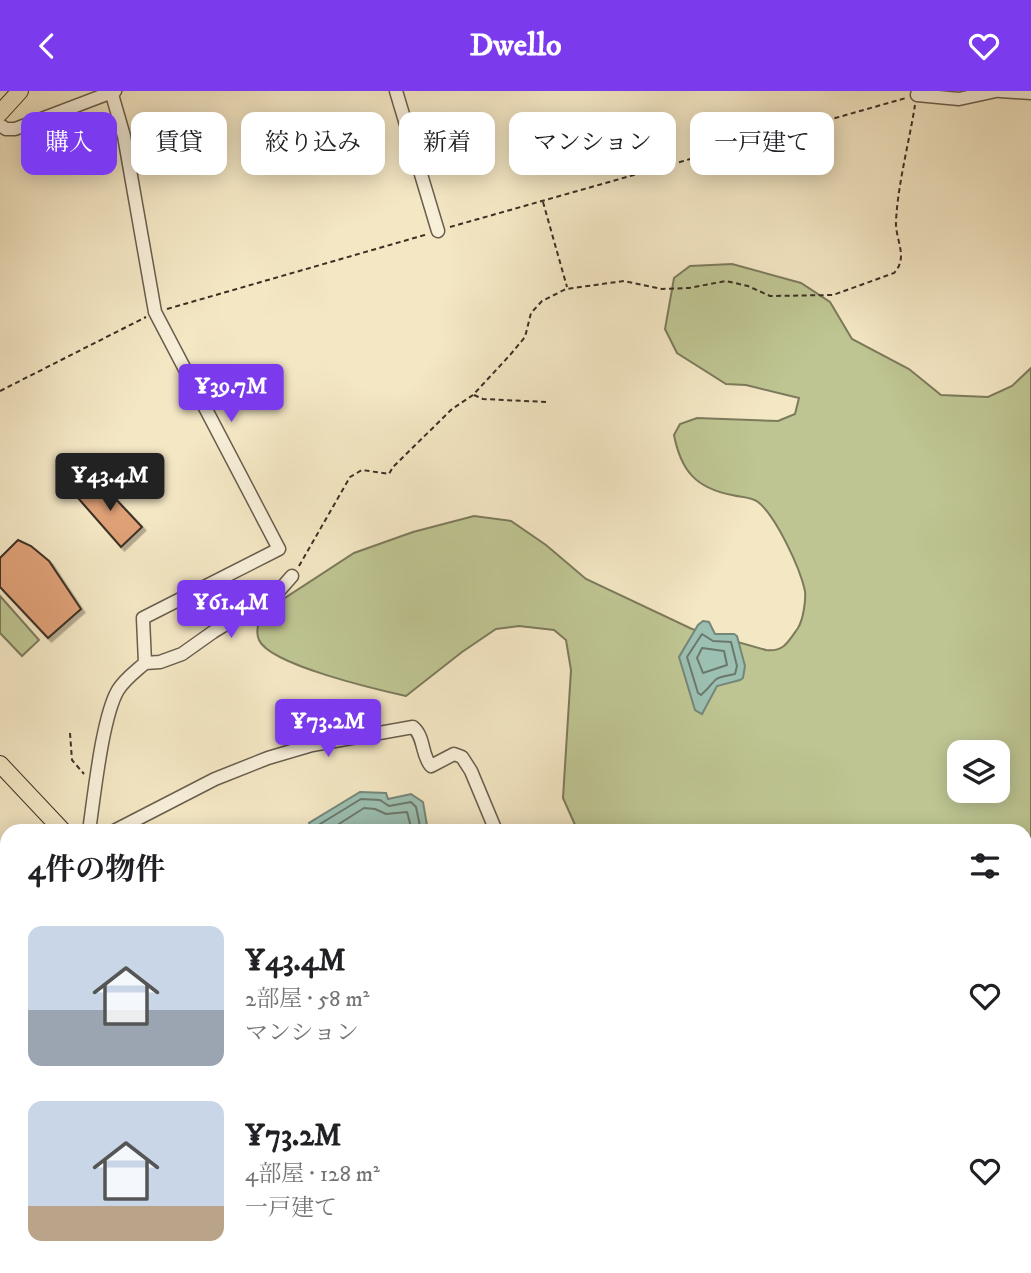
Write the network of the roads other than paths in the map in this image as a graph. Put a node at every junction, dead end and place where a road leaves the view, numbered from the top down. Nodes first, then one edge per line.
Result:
1 (20, 91) edge
2 (112, 91) edge
3 (396, 91) edge
4 (998, 91) edge
5 (918, 93) edge
6 (1031, 93) edge
7 (0, 113) edge
8 (0, 125) edge
9 (438, 231) road end
10 (292, 576) road end
11 (145, 663) junction
12 (0, 754) edge
13 (0, 764) edge
14 (18, 784) junction
15 (56, 824) edge
16 (90, 824) edge
17 (128, 824) edge
18 (493, 824) edge

1 - 7 main road
2 - 8 street
2 - 11 street
3 - 9 street
4 - 5 street
4 - 6 street
10 - 11 street
11 - 16 street
12 - 14 main road
13 - 14 main road
14 - 15 main road
17 - 18 street

